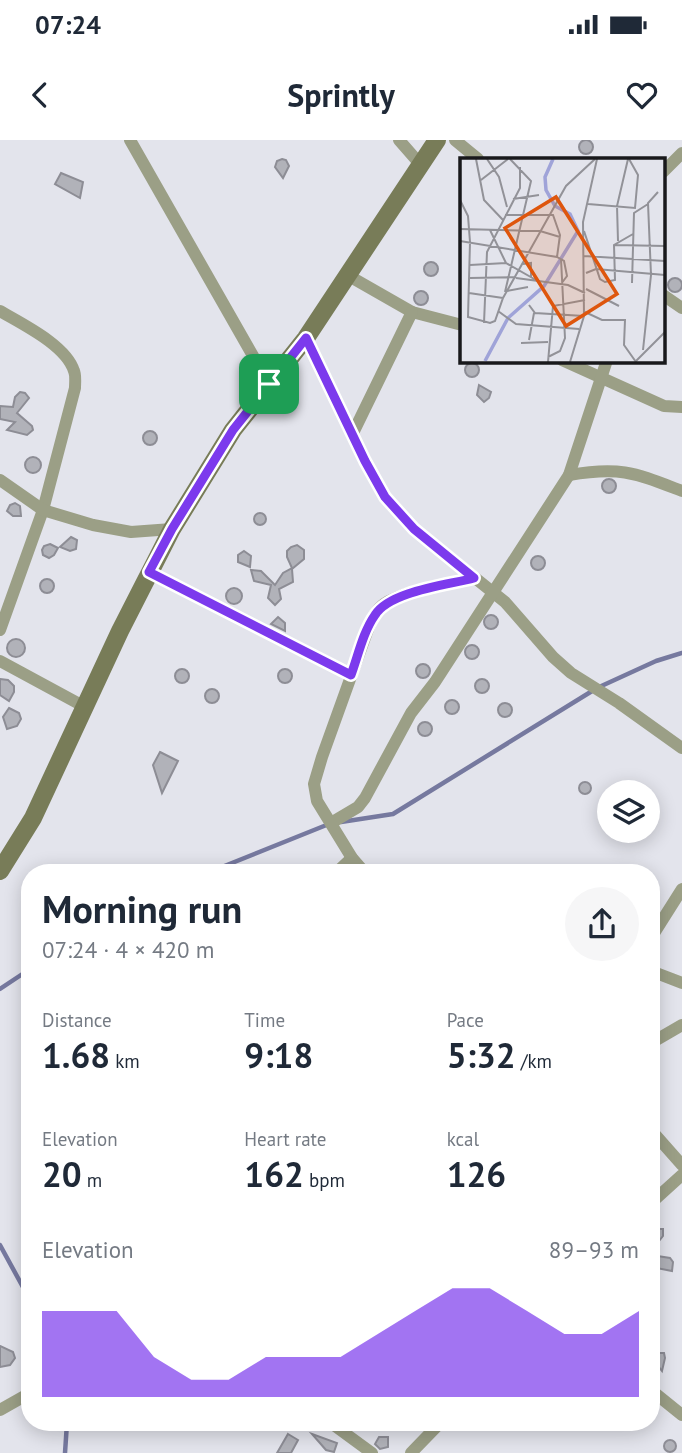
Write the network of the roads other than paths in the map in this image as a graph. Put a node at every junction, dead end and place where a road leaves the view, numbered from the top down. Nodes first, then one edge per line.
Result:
1 (130, 140) edge
2 (399, 140) edge
3 (437, 140) edge
4 (456, 140) edge
5 (682, 153) edge
6 (477, 158) edge
7 (420, 164) junction
8 (664, 171) edge
9 (349, 276) junction
10 (664, 296) edge
11 (682, 308) edge
12 (0, 311) edge
13 (412, 312) junction
14 (460, 325) edge
15 (306, 338) junction
16 (567, 362) edge
17 (607, 362) edge
18 (604, 377) junction
19 (269, 384) junction
20 (682, 407) edge
21 (352, 435) junction
22 (569, 475) junction
23 (0, 480) edge
24 (682, 491) edge
25 (43, 510) junction
26 (172, 529) junction
27 (149, 572) junction
28 (474, 578) junction
29 (493, 592) junction
30 (0, 630) edge
31 (0, 661) edge
32 (351, 675) junction
33 (85, 707) junction
34 (682, 748) edge
35 (331, 823) junction
36 (352, 858) junction
37 (346, 864) edge
38 (357, 864) edge
39 (0, 872) edge
40 (682, 889) edge
41 (660, 924) edge
42 (660, 975) edge
43 (682, 984) edge
44 (682, 1025) edge
45 (660, 1038) edge
46 (660, 1140) edge
47 (682, 1165) edge
48 (682, 1174) edge
49 (660, 1195) edge
50 (660, 1397) edge
51 (21, 1399) edge
52 (0, 1410) edge
53 (682, 1415) edge
54 (342, 1431) edge
55 (432, 1431) edge
56 (372, 1453) edge
57 (411, 1453) edge

1 - 19 street
2 - 7 street
3 - 7 main road
4 - 6 street
5 - 8 street
7 - 9 main road
9 - 13 street
9 - 15 main road
10 - 11 street
12 - 25 street
13 - 14 street
13 - 21 street
15 - 19 main road
15 - 21 street
16 - 18 street
17 - 18 street
18 - 20 street
18 - 22 street
19 - 26 main road
21 - 28 street
22 - 24 street
22 - 29 street
23 - 25 street
25 - 26 street
25 - 30 street
26 - 27 main road
27 - 32 street
27 - 33 main road
28 - 29 street
28 - 32 street
29 - 34 street
29 - 35 street
31 - 33 street
32 - 35 street
33 - 39 main road
35 - 36 street
36 - 37 street
36 - 38 street
40 - 41 street
42 - 43 street
44 - 45 street
46 - 47 street
48 - 49 street
50 - 53 street
51 - 52 street
54 - 56 street
55 - 57 street

